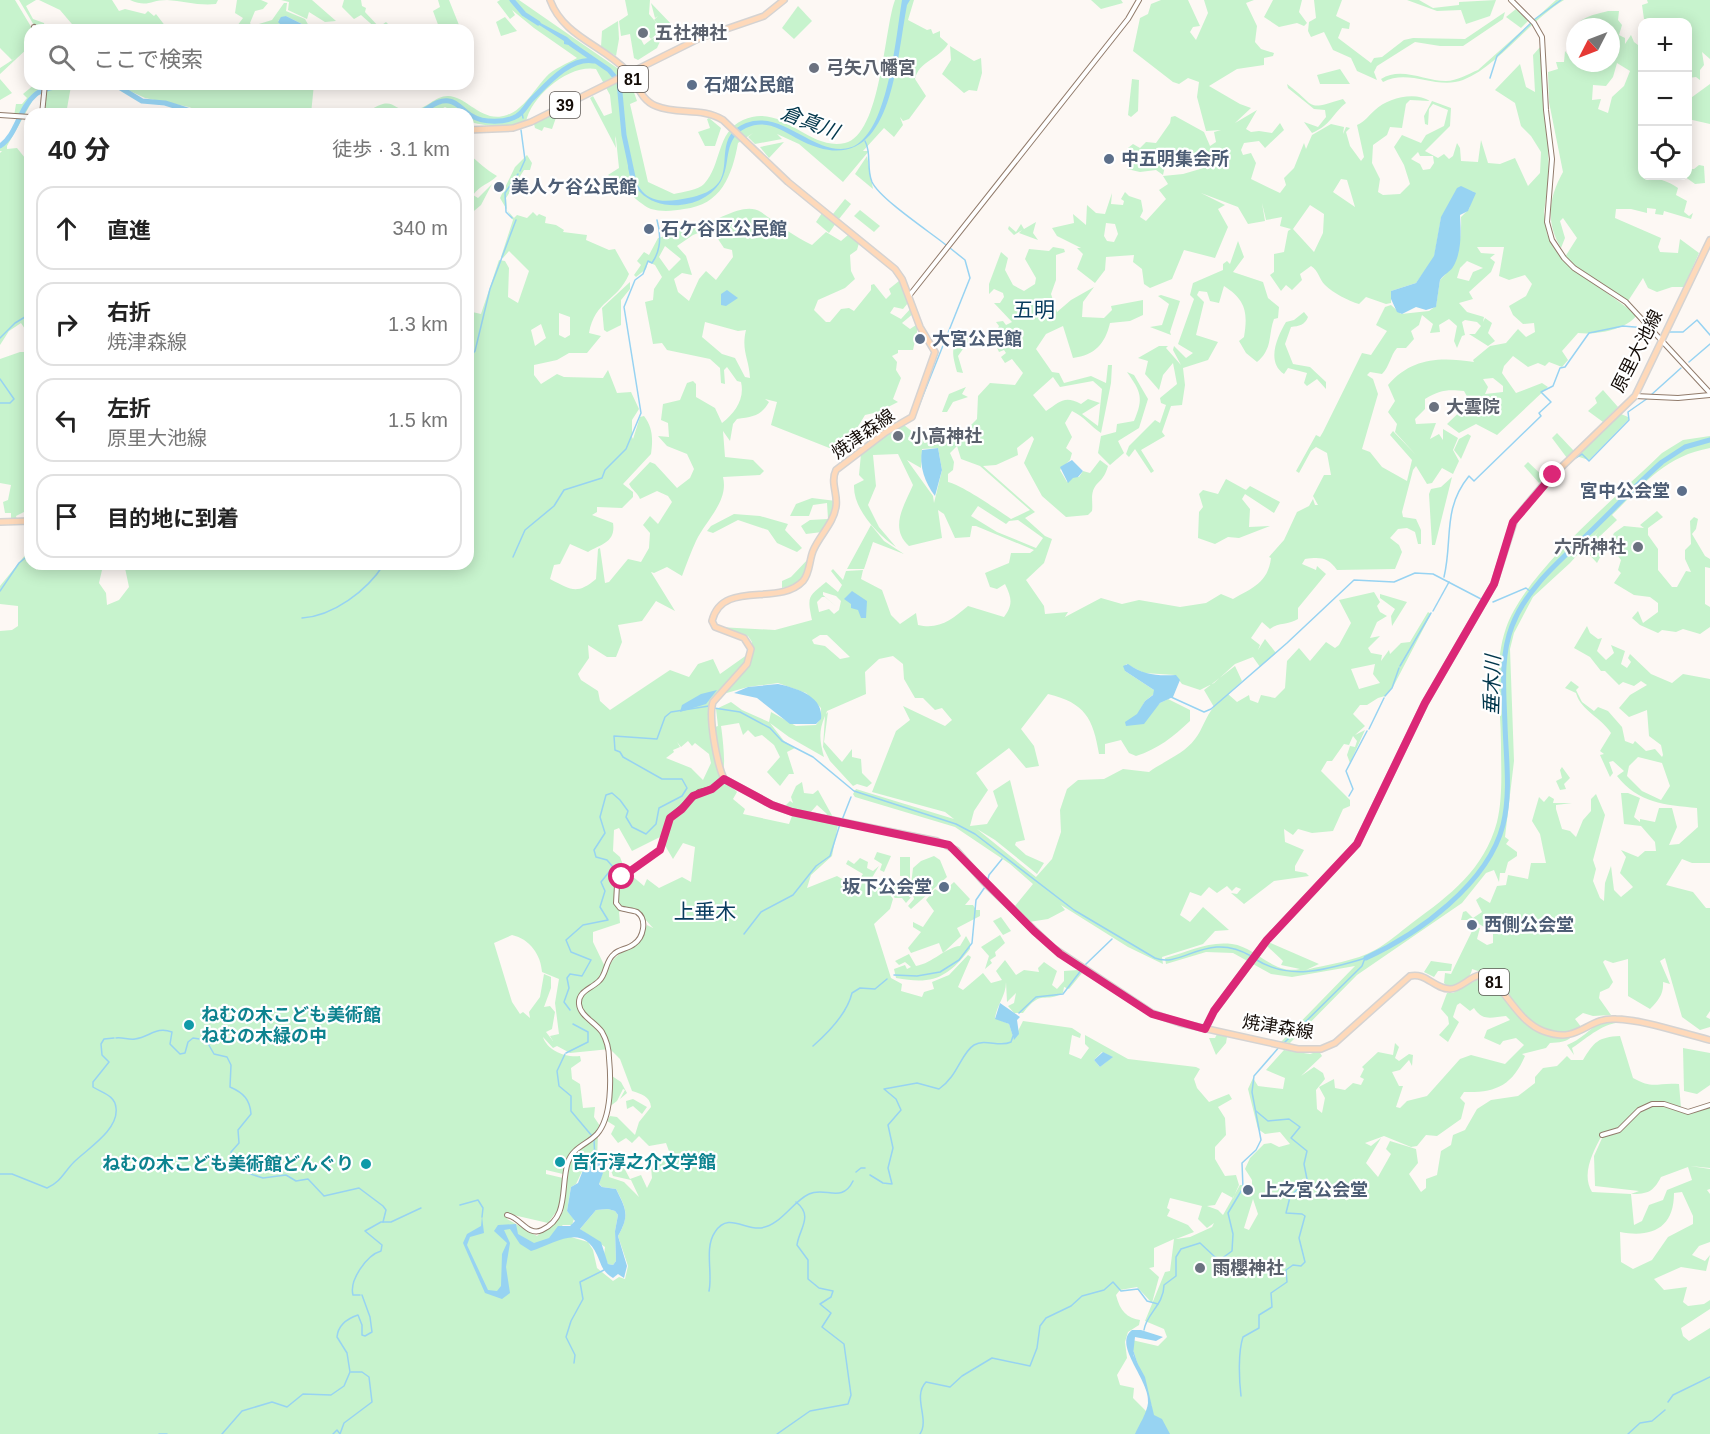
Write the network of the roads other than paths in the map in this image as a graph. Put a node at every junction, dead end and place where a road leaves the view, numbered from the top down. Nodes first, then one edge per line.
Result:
1 (550, 0) edge
2 (784, 0) edge
3 (1139, 0) edge
4 (1510, 0) edge
5 (629, 73) junction
6 (45, 90) edge
7 (43, 108) edge
8 (0, 115) edge
9 (24, 116) edge
10 (474, 129) edge
11 (1710, 240) edge
12 (909, 296) junction
13 (1661, 338) junction
14 (1710, 394) edge
15 (1635, 396) junction
16 (24, 521) edge
17 (0, 522) edge
18 (724, 779) junction
19 (1205, 1029) junction
20 (1710, 1040) edge
21 (1710, 1106) edge
22 (1602, 1135) dead end
23 (507, 1215) dead end

1 - 5 main road, 焼津森線 / 81
2 - 5 main road, 39
3 - 12 street
4 - 13 street
5 - 10 main road, 39
5 - 12 main road, 焼津森線 / 81
6 - 7 street
8 - 9 street
11 - 13 main road, 原里大池線
12 - 18 main road, 焼津森線 / 81
13 - 14 street
13 - 15 main road, 原里大池線
14 - 15 street
15 - 19 main road, 原里大池線
16 - 17 main road
18 - 19 main road, 焼津森線 / 81
18 - 23 street
19 - 20 main road, 焼津森線 / 81
21 - 22 street

